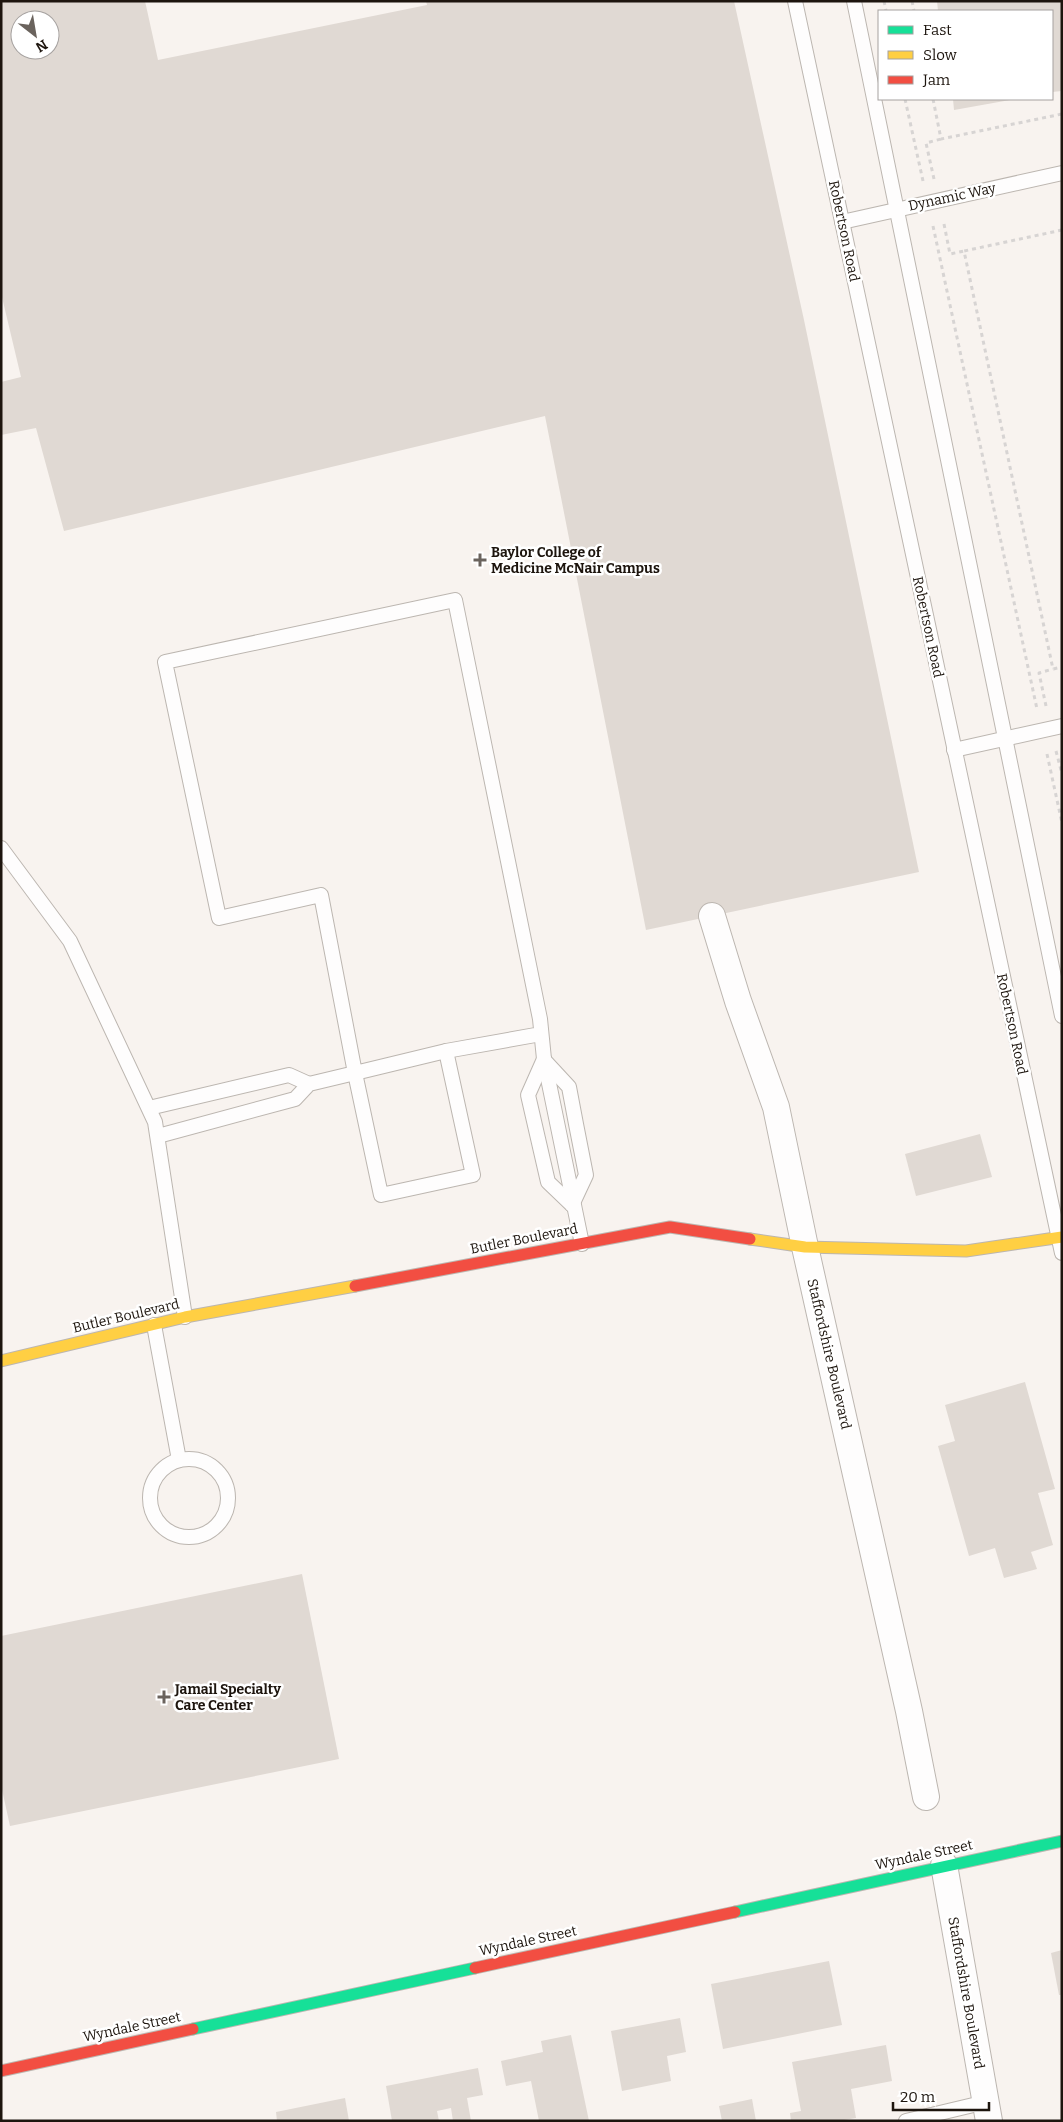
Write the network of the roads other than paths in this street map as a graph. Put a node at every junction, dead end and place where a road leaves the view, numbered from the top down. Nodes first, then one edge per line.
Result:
1 (795, 1) edge
2 (854, 1) edge
3 (1062, 173) edge
4 (896, 209) junction
5 (842, 222) junction
6 (1062, 726) edge
7 (1005, 739) junction
8 (954, 750) junction
9 (1, 848) edge
10 (712, 916) dead end
11 (1062, 1016) edge
12 (541, 1034) junction
13 (446, 1051) junction
14 (544, 1059) junction
15 (355, 1073) junction
16 (309, 1084) junction
17 (148, 1108) junction
18 (158, 1136) junction
19 (572, 1205) junction
20 (1060, 1237) edge
21 (582, 1244) junction
22 (804, 1247) junction
23 (1062, 1254) edge
24 (185, 1318) junction
25 (154, 1325) junction
26 (1, 1361) edge
27 (179, 1460) junction
28 (926, 1797) dead end
29 (1062, 1841) edge
30 (944, 1866) junction
31 (1, 2071) edge
32 (987, 2111) edge
33 (906, 2121) edge

1 - 5 lane, Robertson Road
2 - 4 lane
3 - 4 lane, Dynamic Way
4 - 5 lane, Dynamic Way
4 - 7 lane
5 - 8 lane, Robertson Road
6 - 7 lane
7 - 8 lane
7 - 11 lane
8 - 20 lane, Robertson Road
9 - 17 lane
10 - 22 street, Staffordshire Boulevard
12 - 13 lane
12 - 14 lane
12 - 15 lane
13 - 15 lane
13 - 15 lane
14 - 19 lane
14 - 19 lane
14 - 19 lane
15 - 16 lane
16 - 17 lane
16 - 18 lane
17 - 18 lane
18 - 24 lane
19 - 21 lane
20 - 22 street, Butler Boulevard
20 - 23 lane, Robertson Road
21 - 22 street, Butler Boulevard
21 - 24 street, Butler Boulevard
22 - 28 street, Staffordshire Boulevard
24 - 25 street, Butler Boulevard
25 - 26 street, Butler Boulevard
25 - 27 lane
27 - 27 lane
29 - 30 street, Wyndale Street
30 - 31 street, Wyndale Street
30 - 32 street, Staffordshire Boulevard
32 - 33 lane

